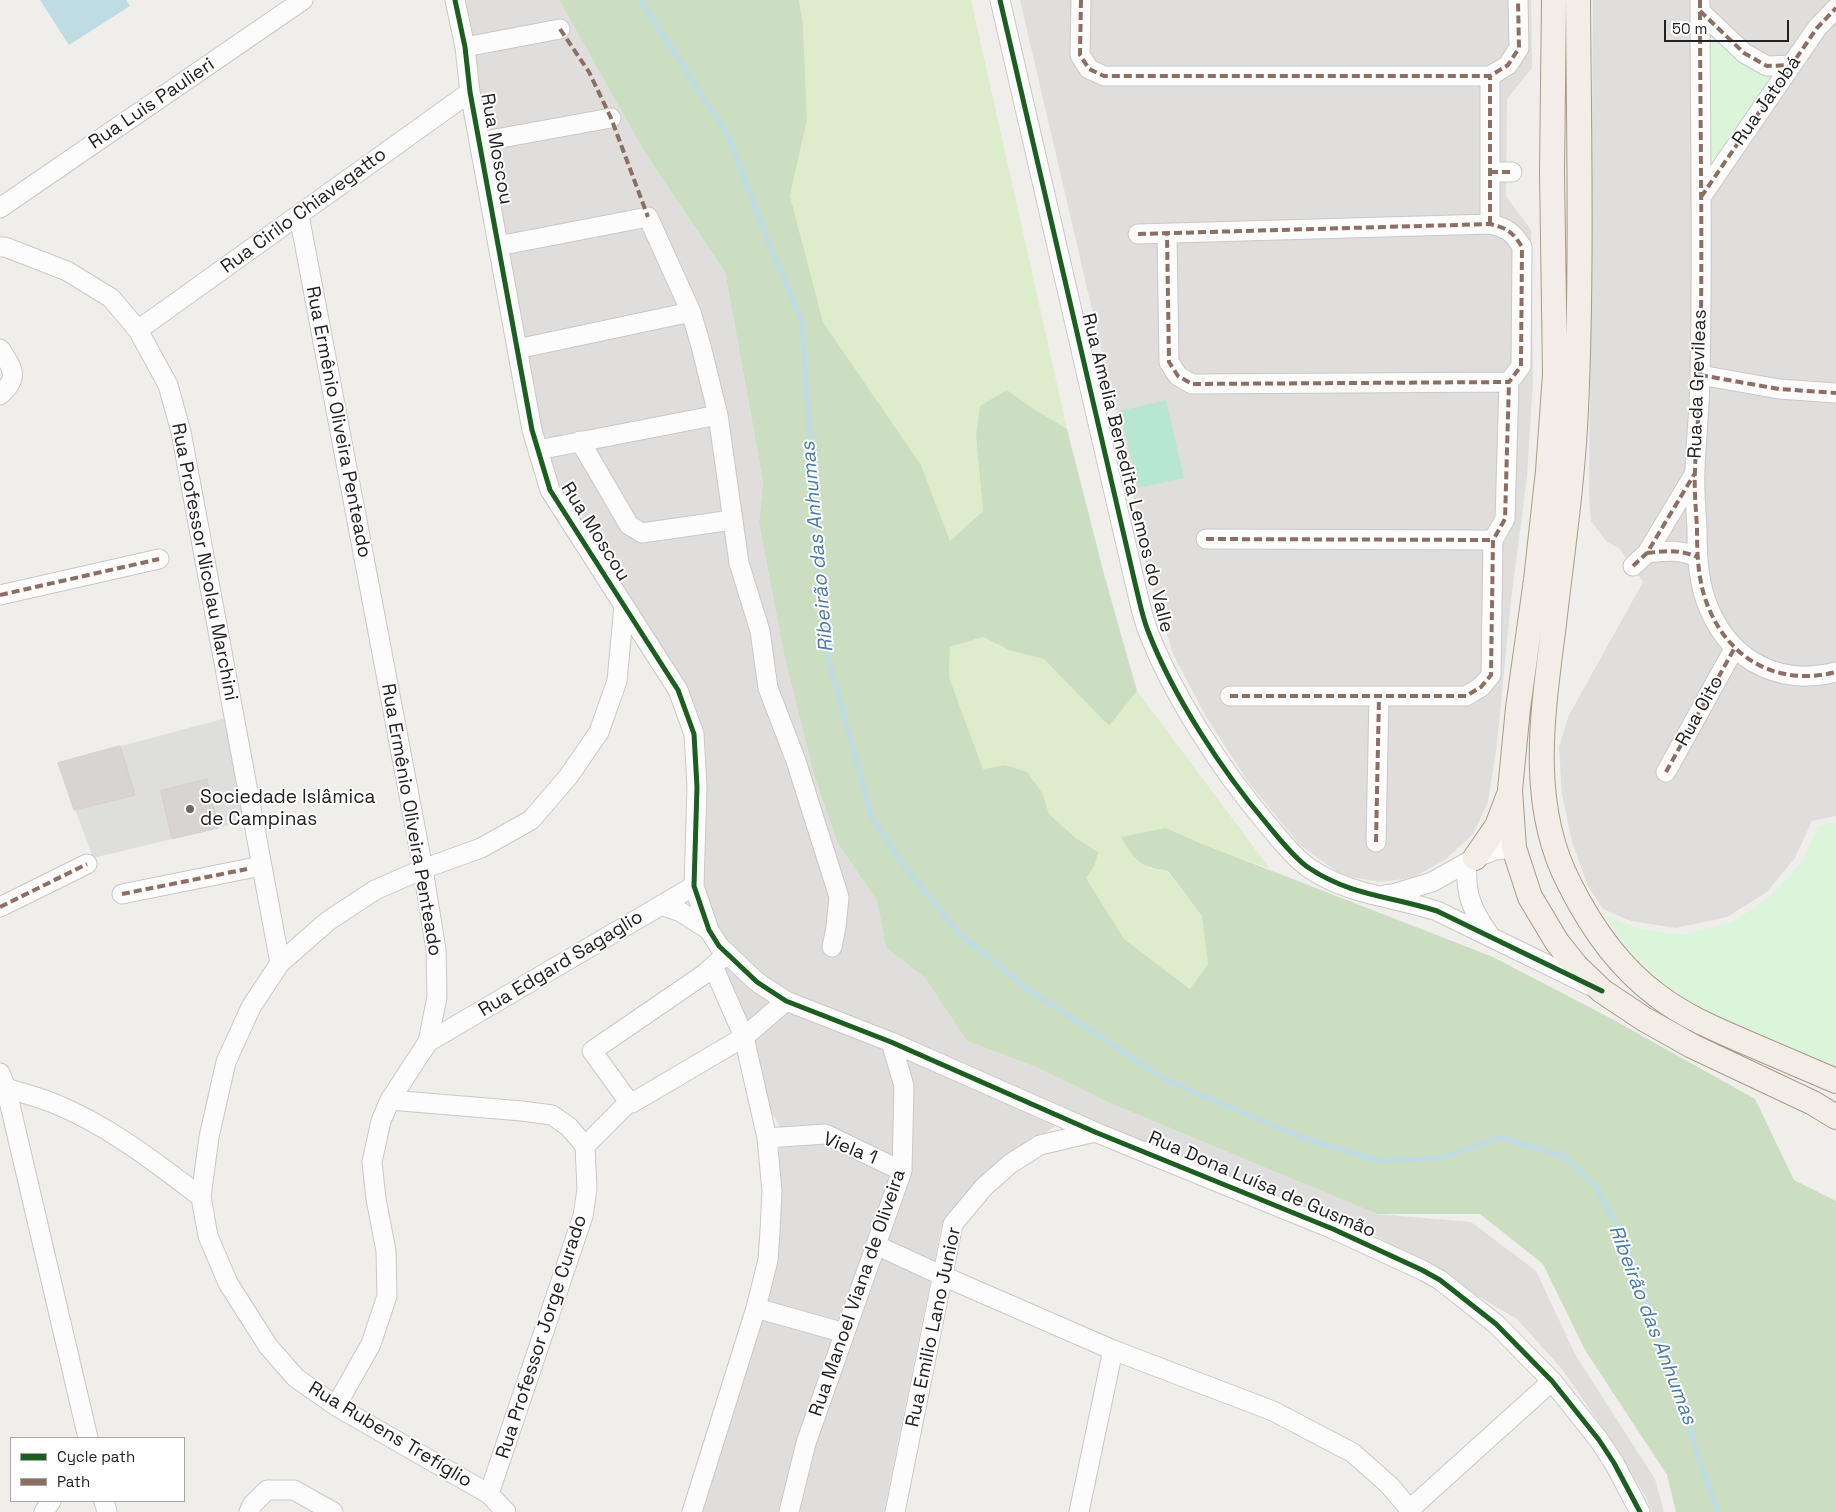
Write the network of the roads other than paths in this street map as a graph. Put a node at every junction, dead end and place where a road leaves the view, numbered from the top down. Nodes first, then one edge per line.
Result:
1 (303, 0) edge
2 (455, 0) edge
3 (1000, 0) edge
4 (1081, 0) edge
5 (1518, 0) edge
6 (1554, 0) edge
7 (1578, 0) edge
8 (1700, 6) edge
9 (1836, 8) edge
10 (560, 29) dead end
11 (465, 47) junction
12 (1792, 65) junction
13 (1490, 76) junction
14 (470, 92) junction
15 (611, 118) dead end
16 (479, 142) junction
17 (1490, 172) junction
18 (1512, 172) dead end
19 (1701, 197) junction
20 (0, 208) edge
21 (299, 215) junction
22 (1490, 224) junction
23 (1138, 234) dead end
24 (1167, 234) junction
25 (498, 246) junction
26 (0, 247) edge
27 (692, 312) junction
28 (138, 330) junction
29 (0, 349) edge
30 (517, 349) junction
31 (1700, 375) junction
32 (1509, 382) junction
33 (1836, 393) edge
34 (0, 395) edge
35 (718, 415) junction
36 (580, 441) junction
37 (538, 450) junction
38 (1695, 473) junction
39 (732, 520) junction
40 (1206, 539) dead end
41 (1493, 540) junction
42 (1647, 553) junction
43 (1698, 557) junction
44 (159, 559) dead end
45 (1633, 566) dead end
46 (0, 595) edge
47 (624, 606) junction
48 (1734, 649) junction
49 (1836, 672) edge
50 (1230, 696) dead end
51 (1379, 696) junction
52 (1666, 772) dead end
53 (1510, 790) junction
54 (1376, 842) dead end
55 (1514, 848) junction
56 (1471, 860) junction
57 (87, 864) dead end
58 (261, 866) junction
59 (422, 869) junction
60 (1562, 869) junction
61 (694, 886) junction
62 (122, 894) dead end
63 (1375, 897) junction
64 (661, 905) junction
65 (0, 907) edge
66 (709, 930) junction
67 (1490, 937) junction
68 (832, 947) dead end
69 (280, 963) junction
70 (1602, 991) junction
71 (786, 1001) junction
72 (744, 1037) junction
73 (428, 1042) junction
74 (891, 1042) junction
75 (1836, 1081) edge
76 (2, 1083) edge
77 (390, 1100) junction
78 (629, 1102) junction
79 (1836, 1117) edge
80 (1095, 1132) junction
81 (767, 1138) junction
82 (585, 1146) junction
83 (902, 1171) junction
84 (201, 1197) junction
85 (876, 1245) junction
86 (943, 1276) junction
87 (756, 1308) junction
88 (845, 1333) junction
89 (1113, 1350) junction
90 (1552, 1381) junction
91 (336, 1406) junction
92 (88, 1437) edge
93 (489, 1494) junction
94 (1411, 1511) edge
95 (249, 1512) edge
96 (333, 1512) edge
97 (506, 1512) edge
98 (692, 1512) edge
99 (789, 1512) edge
100 (895, 1512) edge
101 (1079, 1512) edge
102 (1640, 1512) edge

1 - 20 street, Rua Luis Paulieri
2 - 11 street, Rua Moscou
3 - 63 street, Rua Amelia Benedita Lemos do Valle
4 - 13 street
5 - 13 street
6 - 53 main road
7 - 60 main road
8 - 12 street
8 - 19 street, Rua da Grevileas
9 - 12 street, Rua Jatobá
10 - 11 street
11 - 14 street, Rua Moscou
12 - 19 street, Rua Jatobá
13 - 17 street
14 - 16 street, Rua Moscou
14 - 21 street, Rua Cirilo Chiavegatto
15 - 16 street
16 - 25 street, Rua Moscou
17 - 18 street
17 - 22 street
19 - 31 street, Rua da Grevileas
21 - 28 street, Rua Cirilo Chiavegatto
21 - 59 street, Rua Ermênio Oliveira Penteado
22 - 24 street
22 - 32 street
23 - 24 street
24 - 32 street
25 - 27 street
25 - 30 street, Rua Moscou
26 - 28 street, Rua Professor Nicolau Marchini
27 - 30 street
27 - 35 street
28 - 58 street, Rua Professor Nicolau Marchini
29 - 34 street
30 - 37 street, Rua Moscou
31 - 33 street
31 - 38 street, Rua da Grevileas
32 - 41 street
35 - 36 street
35 - 39 street
36 - 37 street
36 - 39 street
37 - 47 street, Rua Moscou
38 - 42 street
38 - 43 street, Rua da Grevileas
39 - 68 street
40 - 41 street
41 - 51 street
42 - 43 street
42 - 45 street
43 - 48 street, Rua da Grevileas
44 - 46 street
47 - 59 street, Rua Rubens Trefíglio
47 - 61 street, Rua Moscou
48 - 49 street, Rua da Grevileas
48 - 52 street, Rua Oito
50 - 51 street
51 - 54 street
53 - 55 main road
53 - 56 main road
55 - 56 street
55 - 60 main road
55 - 70 main road
56 - 63 street
56 - 67 street
57 - 65 street
58 - 62 street
58 - 69 street, Rua Professor Nicolau Marchini
59 - 69 street, Rua Rubens Trefíglio
59 - 73 street, Rua Ermênio Oliveira Penteado
60 - 75 main road
61 - 64 street, Rua Edgard Sagaglio
61 - 66 street, Rua Moscou
63 - 67 street, Rua Amelia Benedita Lemos do Valle
64 - 66 street
64 - 73 street, Rua Edgard Sagaglio
66 - 71 street, Rua Moscou
67 - 70 street, Rua Amelia Benedita Lemos do Valle
69 - 84 street, Rua Rubens Trefíglio
70 - 79 main road
71 - 72 street
71 - 74 street, Rua Dona Luísa de Gusmão
72 - 78 street
72 - 78 street
72 - 81 street
73 - 77 street, Rua Ermênio Oliveira Penteado
74 - 80 street, Rua Dona Luísa de Gusmão
74 - 83 street, Rua Manoel Viana de Oliveira
76 - 84 street
76 - 92 street
77 - 82 street
77 - 91 street, Rua Ermênio Oliveira Penteado
78 - 82 street
80 - 86 street, Rua Emilio Lano Junior
80 - 90 street, Rua Dona Luísa de Gusmão
81 - 83 street, Viela 1
81 - 87 street
82 - 93 street, Rua Professor Jorge Curado
83 - 85 street, Rua Manoel Viana de Oliveira
84 - 91 street, Rua Rubens Trefíglio
85 - 86 street
85 - 88 street, Rua Manoel Viana de Oliveira
86 - 89 street
86 - 100 street, Rua Emilio Lano Junior
87 - 88 street
87 - 98 street
88 - 99 street, Rua Manoel Viana de Oliveira
89 - 94 street
89 - 101 street
90 - 94 street
90 - 102 street, Rua Dona Luísa de Gusmão
91 - 93 street, Rua Rubens Trefíglio
93 - 97 street, Rua Rubens Trefíglio
95 - 96 street

